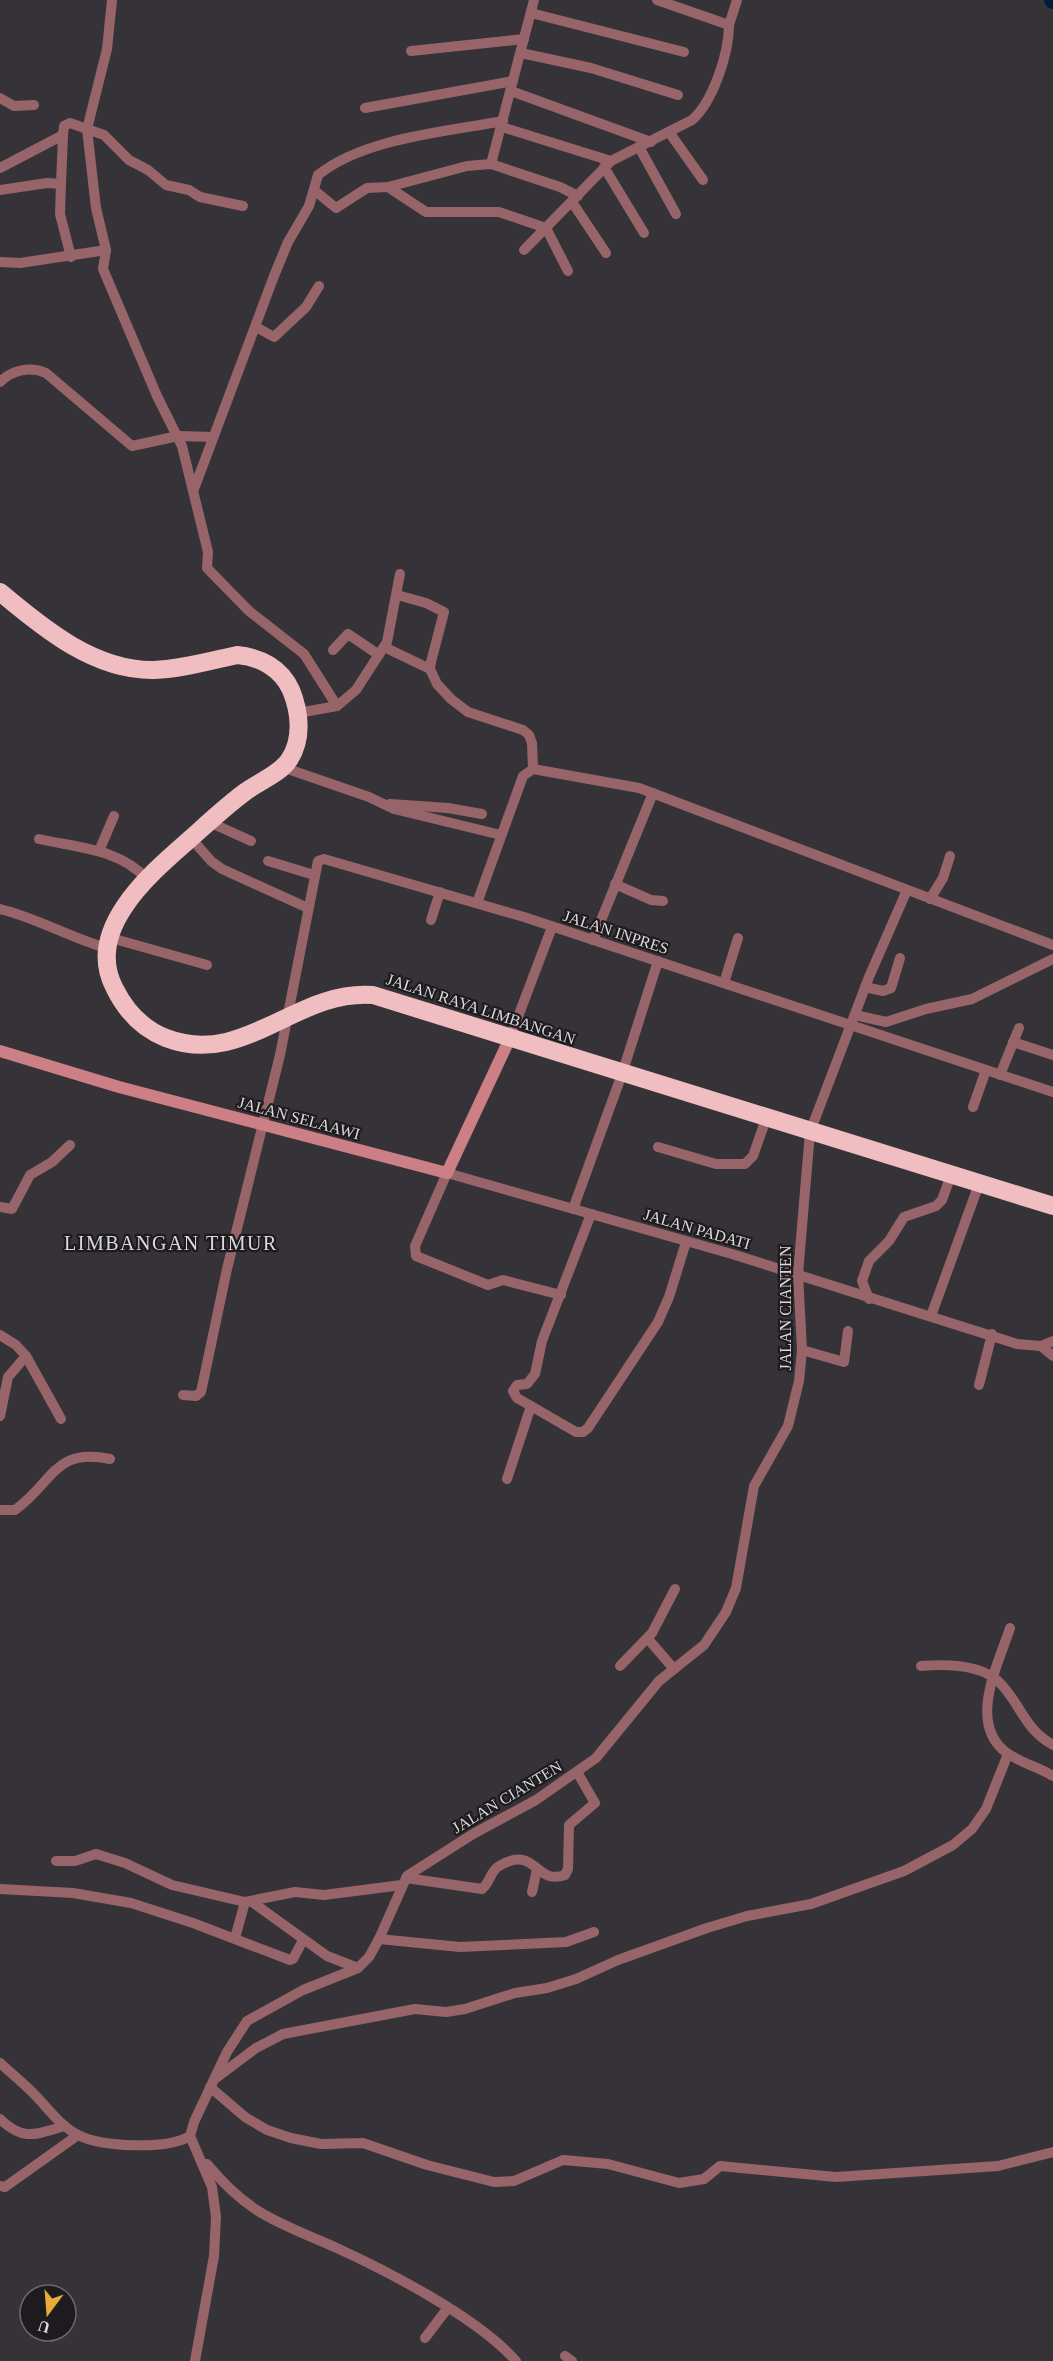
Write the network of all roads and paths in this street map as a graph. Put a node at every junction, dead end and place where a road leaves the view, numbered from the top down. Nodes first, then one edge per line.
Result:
1 (112, 0) edge
2 (534, 0) edge
3 (737, 0) edge
4 (664, 1) edge
5 (688, 5) edge
6 (531, 13) junction
7 (729, 25) junction
8 (524, 39) junction
9 (411, 51) dead end
10 (684, 52) dead end
11 (521, 53) junction
12 (512, 86) junction
13 (678, 95) dead end
14 (0, 98) edge
15 (34, 105) dead end
16 (365, 108) dead end
17 (502, 124) junction
18 (87, 129) junction
19 (669, 132) junction
20 (63, 135) junction
21 (651, 141) junction
22 (639, 147) junction
23 (491, 164) junction
24 (608, 164) junction
25 (0, 168) edge
26 (703, 180) dead end
27 (61, 184) junction
28 (388, 188) junction
29 (0, 190) edge
30 (314, 190) junction
31 (575, 199) junction
32 (243, 206) dead end
33 (676, 214) dead end
34 (546, 228) junction
35 (644, 233) dead end
36 (106, 250) junction
37 (525, 250) dead end
38 (606, 253) dead end
39 (71, 257) junction
40 (0, 262) edge
41 (568, 271) dead end
42 (320, 286) dead end
43 (256, 327) junction
44 (2, 376) edge
45 (178, 436) junction
46 (213, 437) junction
47 (194, 489) junction
48 (400, 574) dead end
49 (0, 592) edge
50 (397, 595) junction
51 (333, 650) dead end
52 (381, 651) junction
53 (430, 669) junction
54 (337, 706) junction
55 (298, 713) junction
56 (282, 767) junction
57 (533, 769) junction
58 (653, 793) junction
59 (383, 804) junction
60 (482, 814) dead end
61 (114, 816) dead end
62 (210, 822) junction
63 (501, 835) junction
64 (191, 838) junction
65 (39, 839) dead end
66 (251, 841) dead end
67 (99, 851) junction
68 (950, 856) dead end
69 (268, 861) dead end
70 (314, 875) junction
71 (147, 879) junction
72 (615, 884) junction
73 (907, 890) junction
74 (440, 892) junction
75 (930, 899) junction
76 (663, 901) dead end
77 (477, 903) junction
78 (308, 908) junction
79 (0, 909) edge
80 (430, 920) dead end
81 (552, 927) junction
82 (738, 938) dead end
83 (593, 940) junction
84 (109, 943) junction
85 (1053, 945) edge
86 (900, 958) dead end
87 (1053, 959) edge
88 (658, 961) junction
89 (207, 965) dead end
90 (724, 983) junction
91 (865, 987) junction
92 (288, 1017) junction
93 (854, 1020) junction
94 (1019, 1028) dead end
95 (510, 1038) junction
96 (1013, 1042) junction
97 (0, 1051) edge
98 (1053, 1055) edge
99 (987, 1070) junction
100 (622, 1074) junction
101 (1000, 1075) junction
102 (1053, 1092) edge
103 (973, 1107) dead end
104 (766, 1119) junction
105 (262, 1125) junction
106 (810, 1132) junction
107 (70, 1145) dead end
108 (658, 1147) dead end
109 (447, 1173) junction
110 (951, 1176) junction
111 (979, 1184) junction
112 (1053, 1206) edge
113 (0, 1207) edge
114 (573, 1209) junction
115 (591, 1215) junction
116 (686, 1242) junction
117 (798, 1274) junction
118 (561, 1295) junction
119 (869, 1299) junction
120 (931, 1316) junction
121 (848, 1331) dead end
122 (992, 1334) junction
123 (0, 1335) edge
124 (1053, 1341) edge
125 (1041, 1346) junction
126 (802, 1350) junction
127 (26, 1356) junction
128 (1053, 1356) edge
129 (979, 1385) dead end
130 (183, 1395) dead end
131 (531, 1406) junction
132 (0, 1416) edge
133 (61, 1419) dead end
134 (110, 1459) dead end
135 (507, 1479) dead end
136 (0, 1510) edge
137 (675, 1589) dead end
138 (1010, 1628) dead end
139 (648, 1639) junction
140 (620, 1666) dead end
141 (921, 1666) dead end
142 (674, 1669) junction
143 (994, 1678) junction
144 (1053, 1745) edge
145 (1008, 1754) junction
146 (577, 1772) junction
147 (1053, 1776) edge
148 (56, 1861) dead end
149 (537, 1869) junction
150 (404, 1882) junction
151 (0, 1889) edge
152 (532, 1892) dead end
153 (248, 1902) junction
154 (594, 1932) dead end
155 (235, 1938) junction
156 (379, 1939) junction
157 (303, 1940) junction
158 (358, 1968) junction
159 (0, 2063) edge
160 (212, 2084) junction
161 (0, 2119) edge
162 (65, 2126) junction
163 (78, 2135) junction
164 (190, 2136) junction
165 (195, 2149) junction
166 (1053, 2152) edge
167 (0, 2186) edge
168 (447, 2309) junction
169 (424, 2338) dead end
170 (195, 2361) edge
171 (516, 2361) edge

1 - 18 street
2 - 6 street
3 - 7 street
4 - 5 street
5 - 7 street
6 - 8 street
6 - 10 street
7 - 19 street
8 - 9 street
8 - 11 street
11 - 12 street
11 - 13 street
12 - 16 street
12 - 17 street
12 - 21 street
14 - 15 street
17 - 23 street
17 - 24 street
17 - 30 street
18 - 20 street
18 - 32 street
18 - 36 street
19 - 21 street
19 - 26 street
20 - 25 street
20 - 27 street
21 - 22 street
22 - 24 street
22 - 33 street
23 - 28 street
23 - 31 street
24 - 31 street
24 - 35 street
27 - 29 street
27 - 39 street
28 - 30 street
28 - 34 street
30 - 43 street
31 - 34 street
31 - 38 street
34 - 37 street
34 - 41 street
36 - 39 street
36 - 45 street
39 - 40 street
42 - 43 street
43 - 46 street
44 - 45 street
45 - 46 street
45 - 47 street
46 - 47 street
47 - 54 street
48 - 50 street
49 - 55 highway, JALAN RAYA LIMBANGAN
50 - 52 street
50 - 53 street
51 - 52 street
52 - 53 street
52 - 54 street
53 - 57 street
54 - 55 street
55 - 56 highway, JALAN RAYA LIMBANGAN
56 - 59 street
56 - 62 highway, JALAN RAYA LIMBANGAN
57 - 58 street
57 - 63 street
58 - 72 street
58 - 73 street
59 - 60 street
59 - 63 street
61 - 67 street
62 - 64 highway, JALAN RAYA LIMBANGAN
62 - 66 street
63 - 77 street
64 - 71 highway, JALAN RAYA LIMBANGAN
64 - 78 street
65 - 67 street
67 - 71 street
68 - 75 street
69 - 70 street
70 - 74 street, JALAN INPRES
70 - 78 street
71 - 84 highway, JALAN RAYA LIMBANGAN
72 - 76 street
72 - 83 street
73 - 75 street
73 - 91 street, JALAN CIANTEN
74 - 77 street, JALAN INPRES
74 - 80 street
75 - 85 street
77 - 81 street, JALAN INPRES
78 - 92 street
79 - 84 street
81 - 83 street, JALAN INPRES
81 - 95 street
82 - 90 street
83 - 88 street, JALAN INPRES
84 - 89 street
84 - 92 highway, JALAN RAYA LIMBANGAN
86 - 91 street
87 - 93 street
88 - 90 street, JALAN INPRES
88 - 100 street
90 - 93 street, JALAN INPRES
91 - 93 street, JALAN CIANTEN
92 - 95 highway, JALAN RAYA LIMBANGAN
92 - 105 street
93 - 99 street, JALAN INPRES
93 - 106 street, JALAN CIANTEN
94 - 96 street
95 - 100 highway, JALAN RAYA LIMBANGAN
95 - 109 street
96 - 98 street
96 - 101 street
97 - 105 street, JALAN SELAAWI
99 - 101 street, JALAN INPRES
99 - 103 street
100 - 104 highway, JALAN RAYA LIMBANGAN
100 - 114 street
101 - 102 street, JALAN INPRES
104 - 106 highway, JALAN RAYA LIMBANGAN
104 - 108 street
105 - 109 street, JALAN SELAAWI
105 - 130 street
106 - 110 highway, JALAN RAYA LIMBANGAN
106 - 117 street, JALAN CIANTEN
107 - 113 street
109 - 114 street, JALAN PADATI
109 - 118 street
110 - 111 highway, JALAN RAYA LIMBANGAN
110 - 119 street
111 - 112 highway, JALAN RAYA LIMBANGAN
111 - 120 street
114 - 115 street, JALAN PADATI
115 - 116 street, JALAN PADATI
115 - 118 street
116 - 117 street, JALAN PADATI
116 - 131 street
117 - 119 street, JALAN PADATI
117 - 126 street, JALAN CIANTEN
118 - 131 street
119 - 120 street, JALAN PADATI
120 - 122 street, JALAN PADATI
121 - 126 street
122 - 125 street, JALAN PADATI
122 - 129 street
123 - 127 street
124 - 125 street
125 - 128 street
126 - 142 street, JALAN CIANTEN
127 - 132 street
127 - 133 street
131 - 135 street
134 - 136 street
137 - 139 street
138 - 143 street
139 - 140 street
139 - 142 street
141 - 143 street
142 - 146 street, JALAN CIANTEN
143 - 144 street
143 - 145 street
145 - 147 street
145 - 160 street
146 - 149 street
146 - 150 street, JALAN CIANTEN
148 - 153 street
149 - 150 street
149 - 152 street
150 - 153 street
150 - 156 street
151 - 155 street
153 - 155 street
153 - 157 street
154 - 156 street
155 - 157 street
156 - 158 street
157 - 158 street
158 - 160 street
159 - 162 street
160 - 164 street
160 - 166 street
161 - 162 street
162 - 163 street
163 - 164 street
163 - 167 street
164 - 165 street
165 - 168 street
165 - 170 street
168 - 169 street
168 - 171 street

